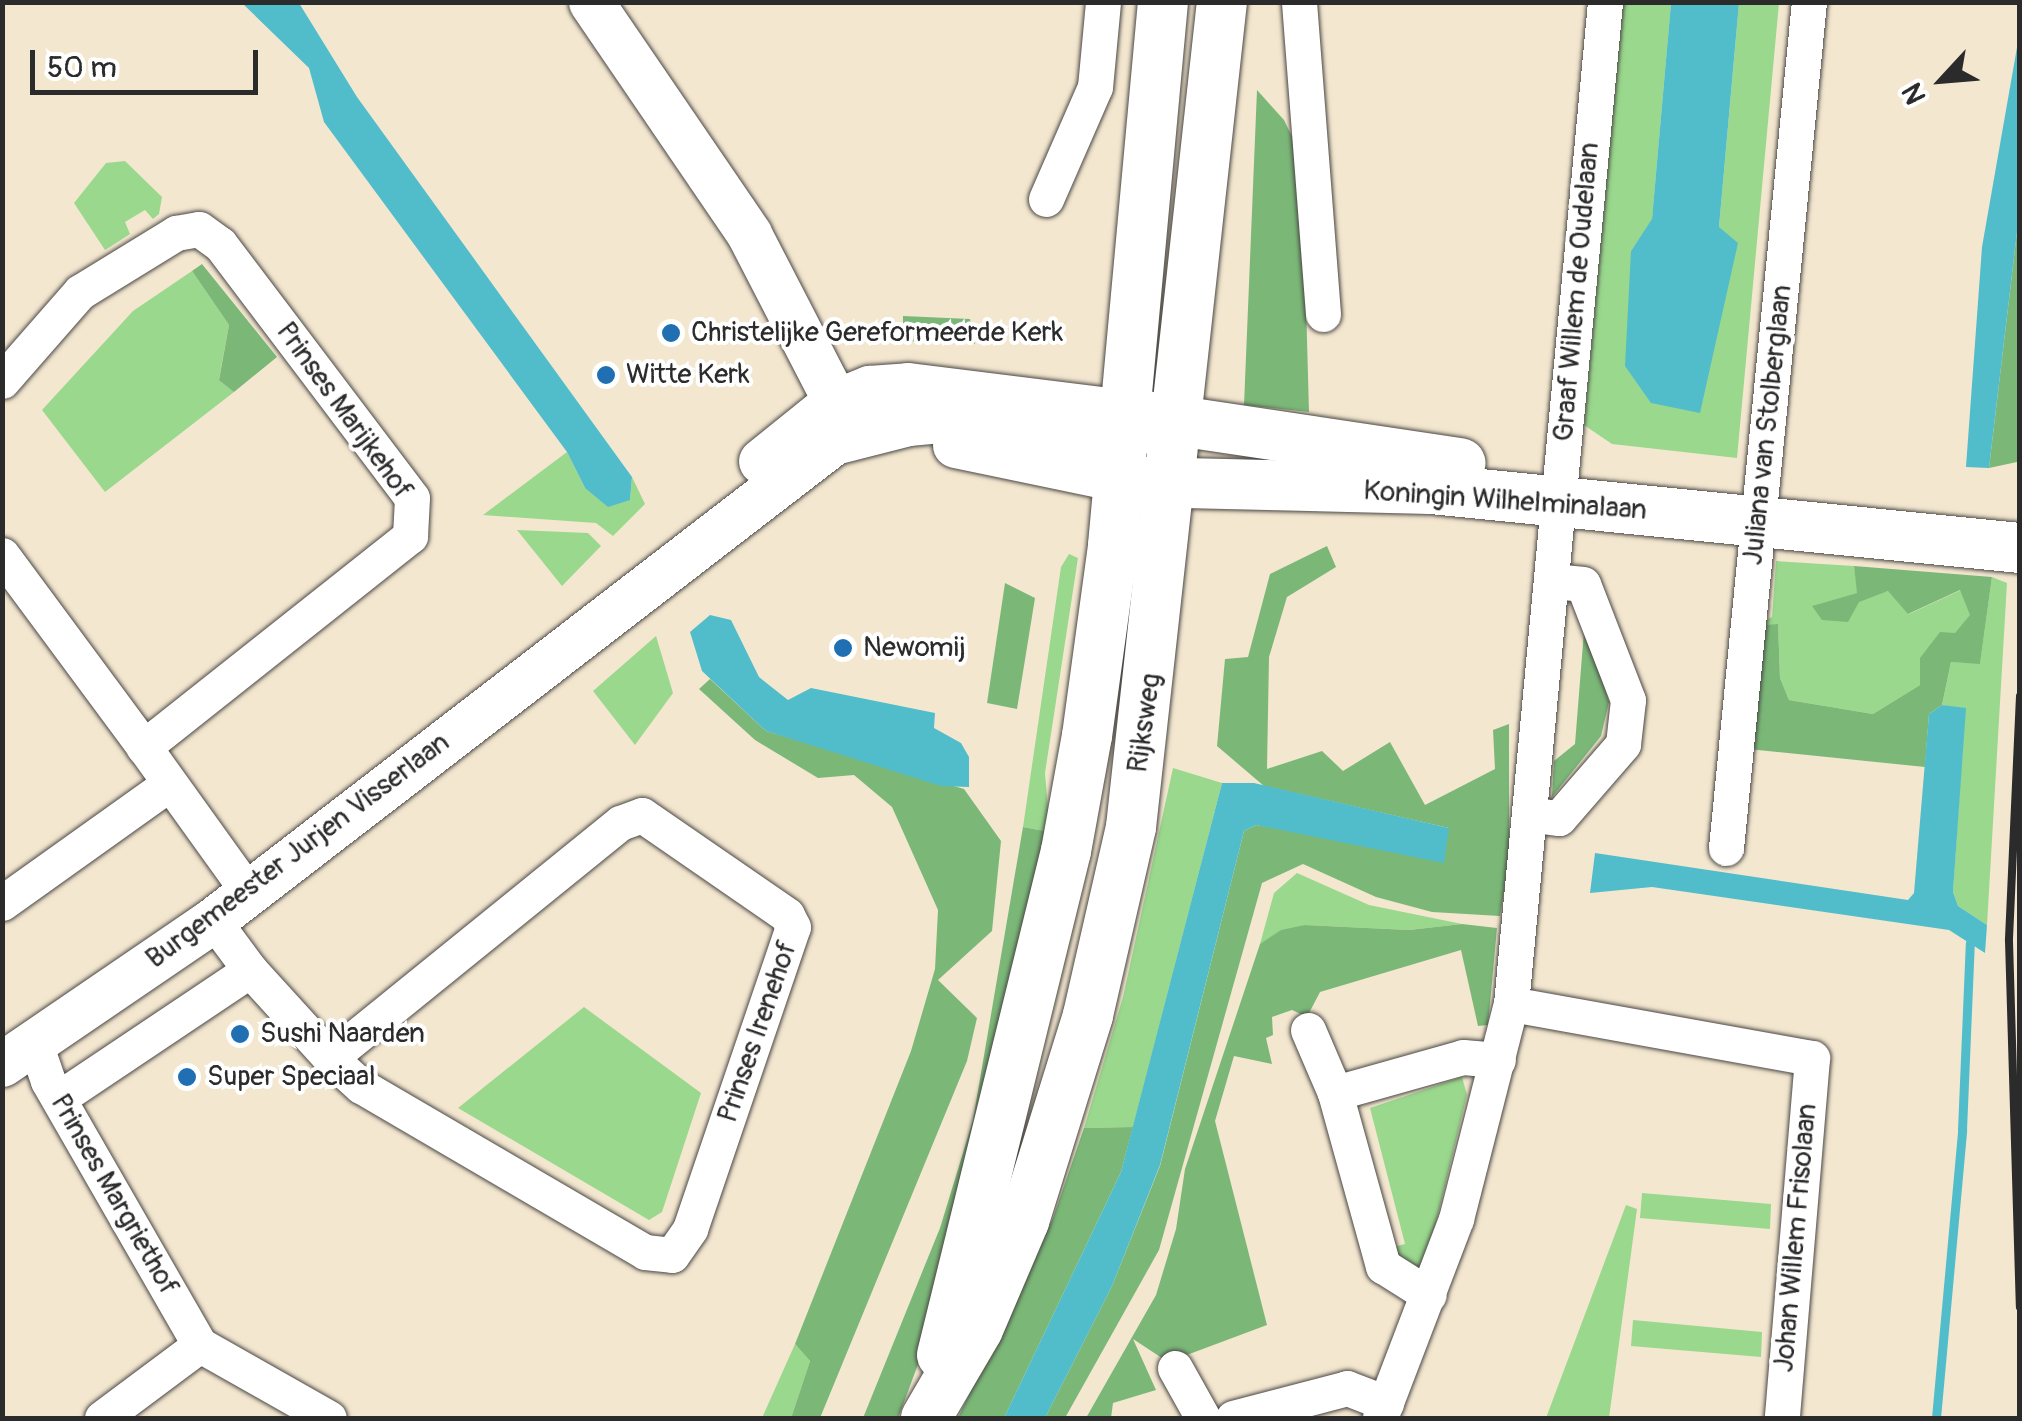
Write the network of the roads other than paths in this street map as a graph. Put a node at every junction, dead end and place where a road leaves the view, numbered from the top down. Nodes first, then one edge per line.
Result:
1 (591, 2) edge
2 (1104, 2) edge
3 (1164, 2) edge
4 (1222, 2) edge
5 (1299, 2) edge
6 (1605, 2) edge
7 (1809, 2) edge
8 (1046, 199) dead end
9 (1322, 314) dead end
10 (2, 381) edge
11 (854, 422) junction
12 (1179, 424) junction
13 (1123, 441) junction
14 (1173, 486) junction
15 (1561, 488) junction
16 (1760, 512) junction
17 (2020, 530) edge
18 (2020, 548) edge
19 (2, 556) edge
20 (1555, 582) junction
21 (144, 747) junction
22 (166, 786) junction
23 (1534, 815) junction
24 (1726, 848) dead end
25 (248, 894) junction
26 (2, 903) edge
27 (213, 920) junction
28 (250, 970) junction
29 (1511, 1004) junction
30 (1308, 1030) dead end
31 (19, 1053) edge
32 (330, 1058) junction
33 (1498, 1060) junction
34 (1335, 1094) junction
35 (59, 1098) junction
36 (1429, 1295) junction
37 (200, 1345) junction
38 (1175, 1368) dead end
39 (1383, 1411) edge
40 (928, 1414) edge
41 (102, 1418) edge
42 (329, 1418) edge
43 (1203, 1418) edge
44 (1233, 1418) edge
45 (1782, 1418) edge

1 - 11 street
2 - 8 street
3 - 13 main road, Rijksweg
4 - 12 main road, Rijksweg
5 - 9 street
6 - 15 street, Graaf Willem de Oudelaan
7 - 16 street, Juliana van Stolberglaan
10 - 21 street, Prinses Marijkehof
11 - 13 street, Koningin Wilhelminalaan
11 - 13 street, Koningin Wilhelminalaan
11 - 25 street, Burgemeester Jurjen Visserlaan
12 - 13 main road, Koningin Wilhelminalaan
12 - 14 main road, Rijksweg
12 - 15 main road, Koningin Wilhelminalaan
13 - 14 main road, Koningin Wilhelminalaan
13 - 40 main road, Rijksweg
14 - 15 main road, Koningin Wilhelminalaan
14 - 40 main road, Rijksweg
15 - 16 main road, Koningin Wilhelminalaan
15 - 20 street, Graaf Willem de Oudelaan
16 - 17 main road, Koningin Wilhelminalaan
16 - 18 main road, Koningin Wilhelminalaan
16 - 24 street, Juliana van Stolberglaan
19 - 21 street
20 - 23 street, Graaf Willem de Oudelaan
20 - 23 street
21 - 22 street
22 - 25 street
22 - 26 street
23 - 29 street, Graaf Willem de Oudelaan
25 - 27 street, Burgemeester Jurjen Visserlaan
27 - 28 street, Prinses Irenehof
27 - 31 street, Burgemeester Jurjen Visserlaan
28 - 32 street, Prinses Irenehof
28 - 35 street
29 - 33 street, Graaf Willem de Oudelaan
29 - 45 street, Johan Willem Frisolaan
30 - 34 street
31 - 35 street, Prinses Margriethof
32 - 32 street, Prinses Irenehof
33 - 34 street
33 - 36 street, Graaf Willem de Oudelaan
34 - 36 street
35 - 37 street, Prinses Margriethof
36 - 39 street, Graaf Willem de Oudelaan
37 - 41 street
37 - 42 street
38 - 43 street
39 - 44 street, Graaf Willem de Oudelaan

